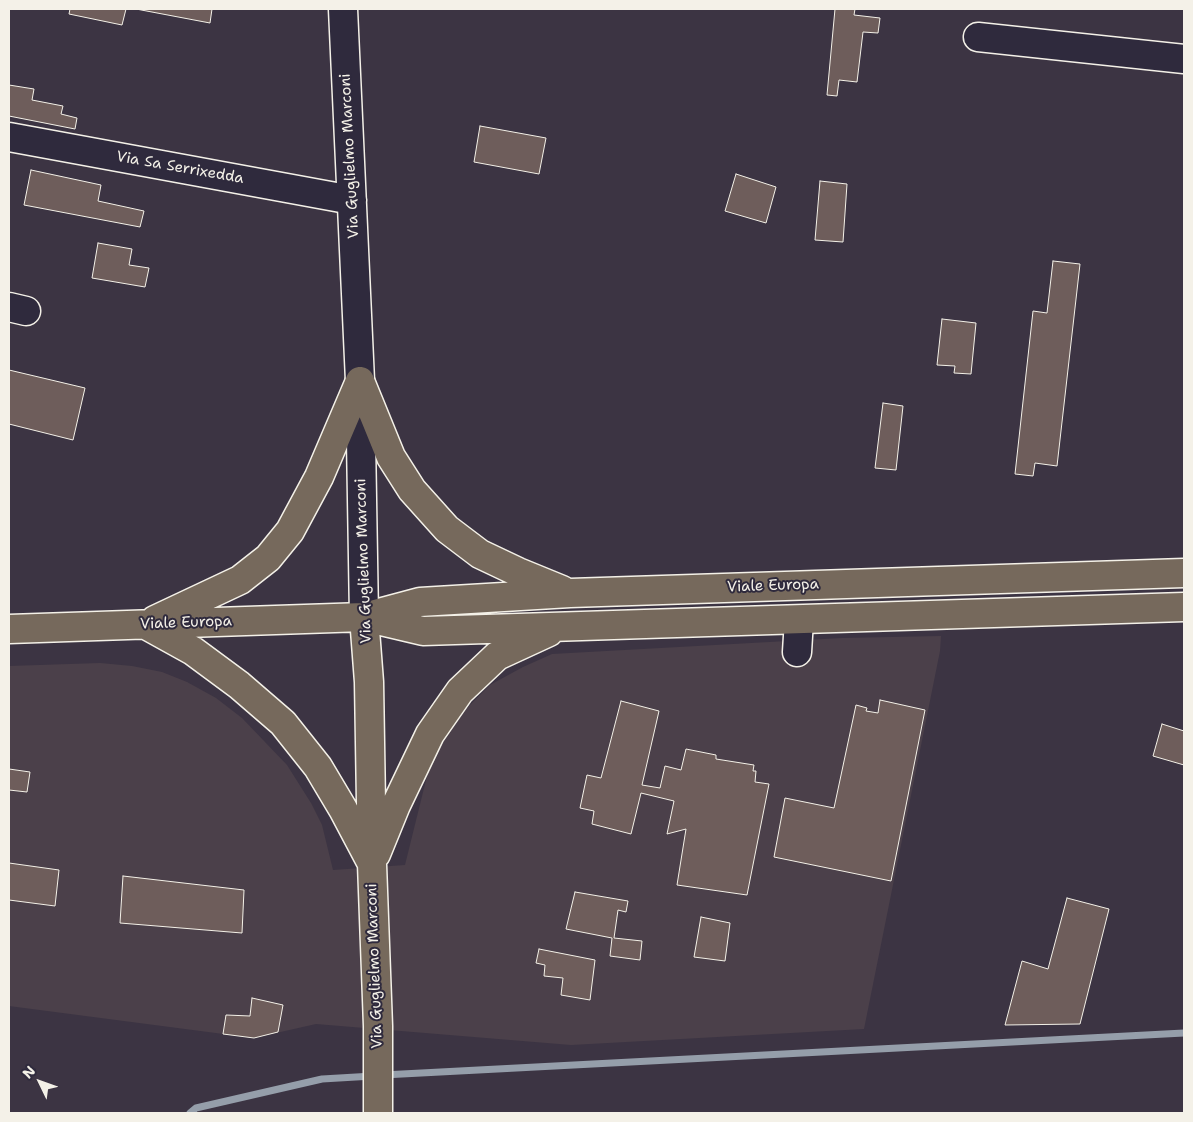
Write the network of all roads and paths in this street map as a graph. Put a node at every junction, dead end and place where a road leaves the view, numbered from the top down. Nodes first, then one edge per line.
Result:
1 (343, 9) edge
2 (978, 37) dead end
3 (1184, 59) edge
4 (9, 137) edge
5 (352, 200) junction
6 (360, 381) junction
7 (1184, 573) edge
8 (570, 593) junction
9 (1184, 608) edge
10 (364, 617) junction
11 (799, 620) junction
12 (144, 624) junction
13 (559, 627) junction
14 (9, 629) edge
15 (797, 652) dead end
16 (372, 864) junction
17 (378, 1110) edge

1 - 5 street, Via Guglielmo Marconi
2 - 3 street
4 - 5 street, Via Sa Serrixedda
5 - 6 street, Via Guglielmo Marconi
6 - 8 main road
6 - 10 street, Via Guglielmo Marconi
6 - 12 main road
7 - 8 main road, Viale Europa
8 - 10 main road, Viale Europa
9 - 11 main road, Viale Europa
10 - 12 main road, Viale Europa
10 - 13 main road, Viale Europa
10 - 16 main road, Via Guglielmo Marconi
11 - 13 main road, Viale Europa
11 - 15 street
12 - 14 main road, Viale Europa
12 - 16 main road
13 - 16 main road
16 - 17 main road, Via Guglielmo Marconi

